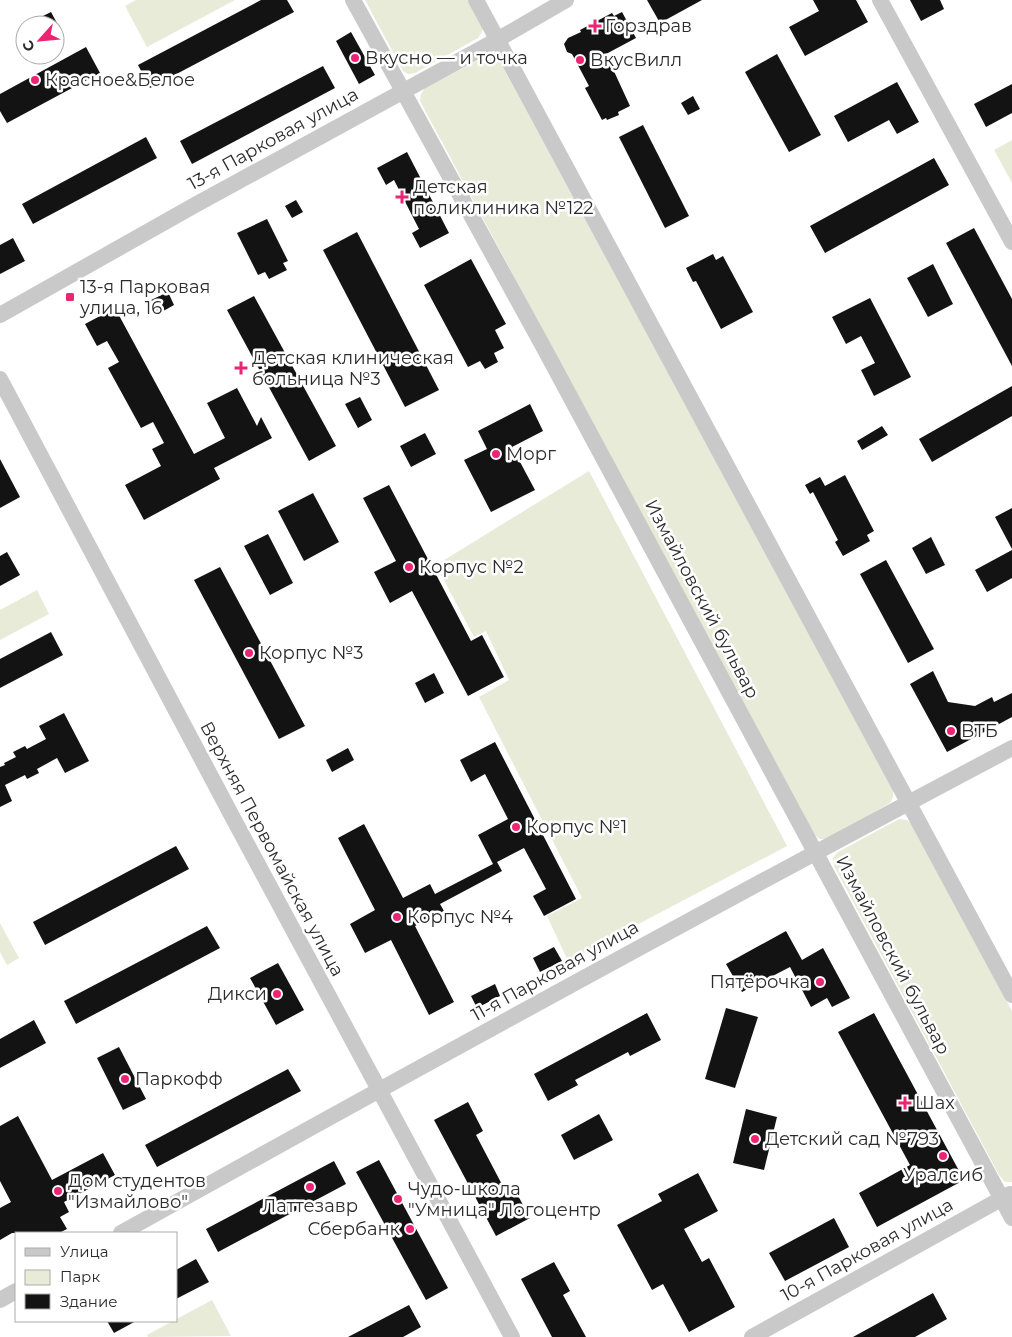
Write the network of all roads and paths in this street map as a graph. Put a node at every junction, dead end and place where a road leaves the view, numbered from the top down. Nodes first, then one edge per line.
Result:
1 (353, 0) edge
2 (476, 0) edge
3 (566, 0) edge
4 (880, 0) edge
5 (497, 40) junction
6 (402, 91) junction
7 (1012, 242) edge
8 (0, 315) edge
9 (0, 379) edge
10 (1012, 748) edge
11 (910, 803) junction
12 (816, 853) junction
13 (1012, 994) edge
14 (380, 1090) junction
15 (1007, 1196) edge
16 (1012, 1218) edge
17 (123, 1232) edge
18 (15, 1292) edge
19 (0, 1300) edge
20 (512, 1337) edge
21 (752, 1337) edge

1 - 6 street, Измайловский бульвар
2 - 5 street
3 - 5 street, 13-я Парковая улица
4 - 7 street
5 - 6 street, 13-я Парковая улица
5 - 11 street
6 - 8 street, 13-я Парковая улица
6 - 12 street, Измайловский бульвар
9 - 14 street, Верхняя Первомайская улица
10 - 11 street, 11-я Парковая улица
11 - 12 street, 11-я Парковая улица
11 - 13 street
12 - 14 street, 11-я Парковая улица
12 - 15 street, Измайловский бульвар
14 - 17 street, 11-я Парковая улица
14 - 20 street, Верхняя Первомайская улица
15 - 16 street, Измайловский бульвар
15 - 21 street, 10-я Парковая улица
18 - 19 street

